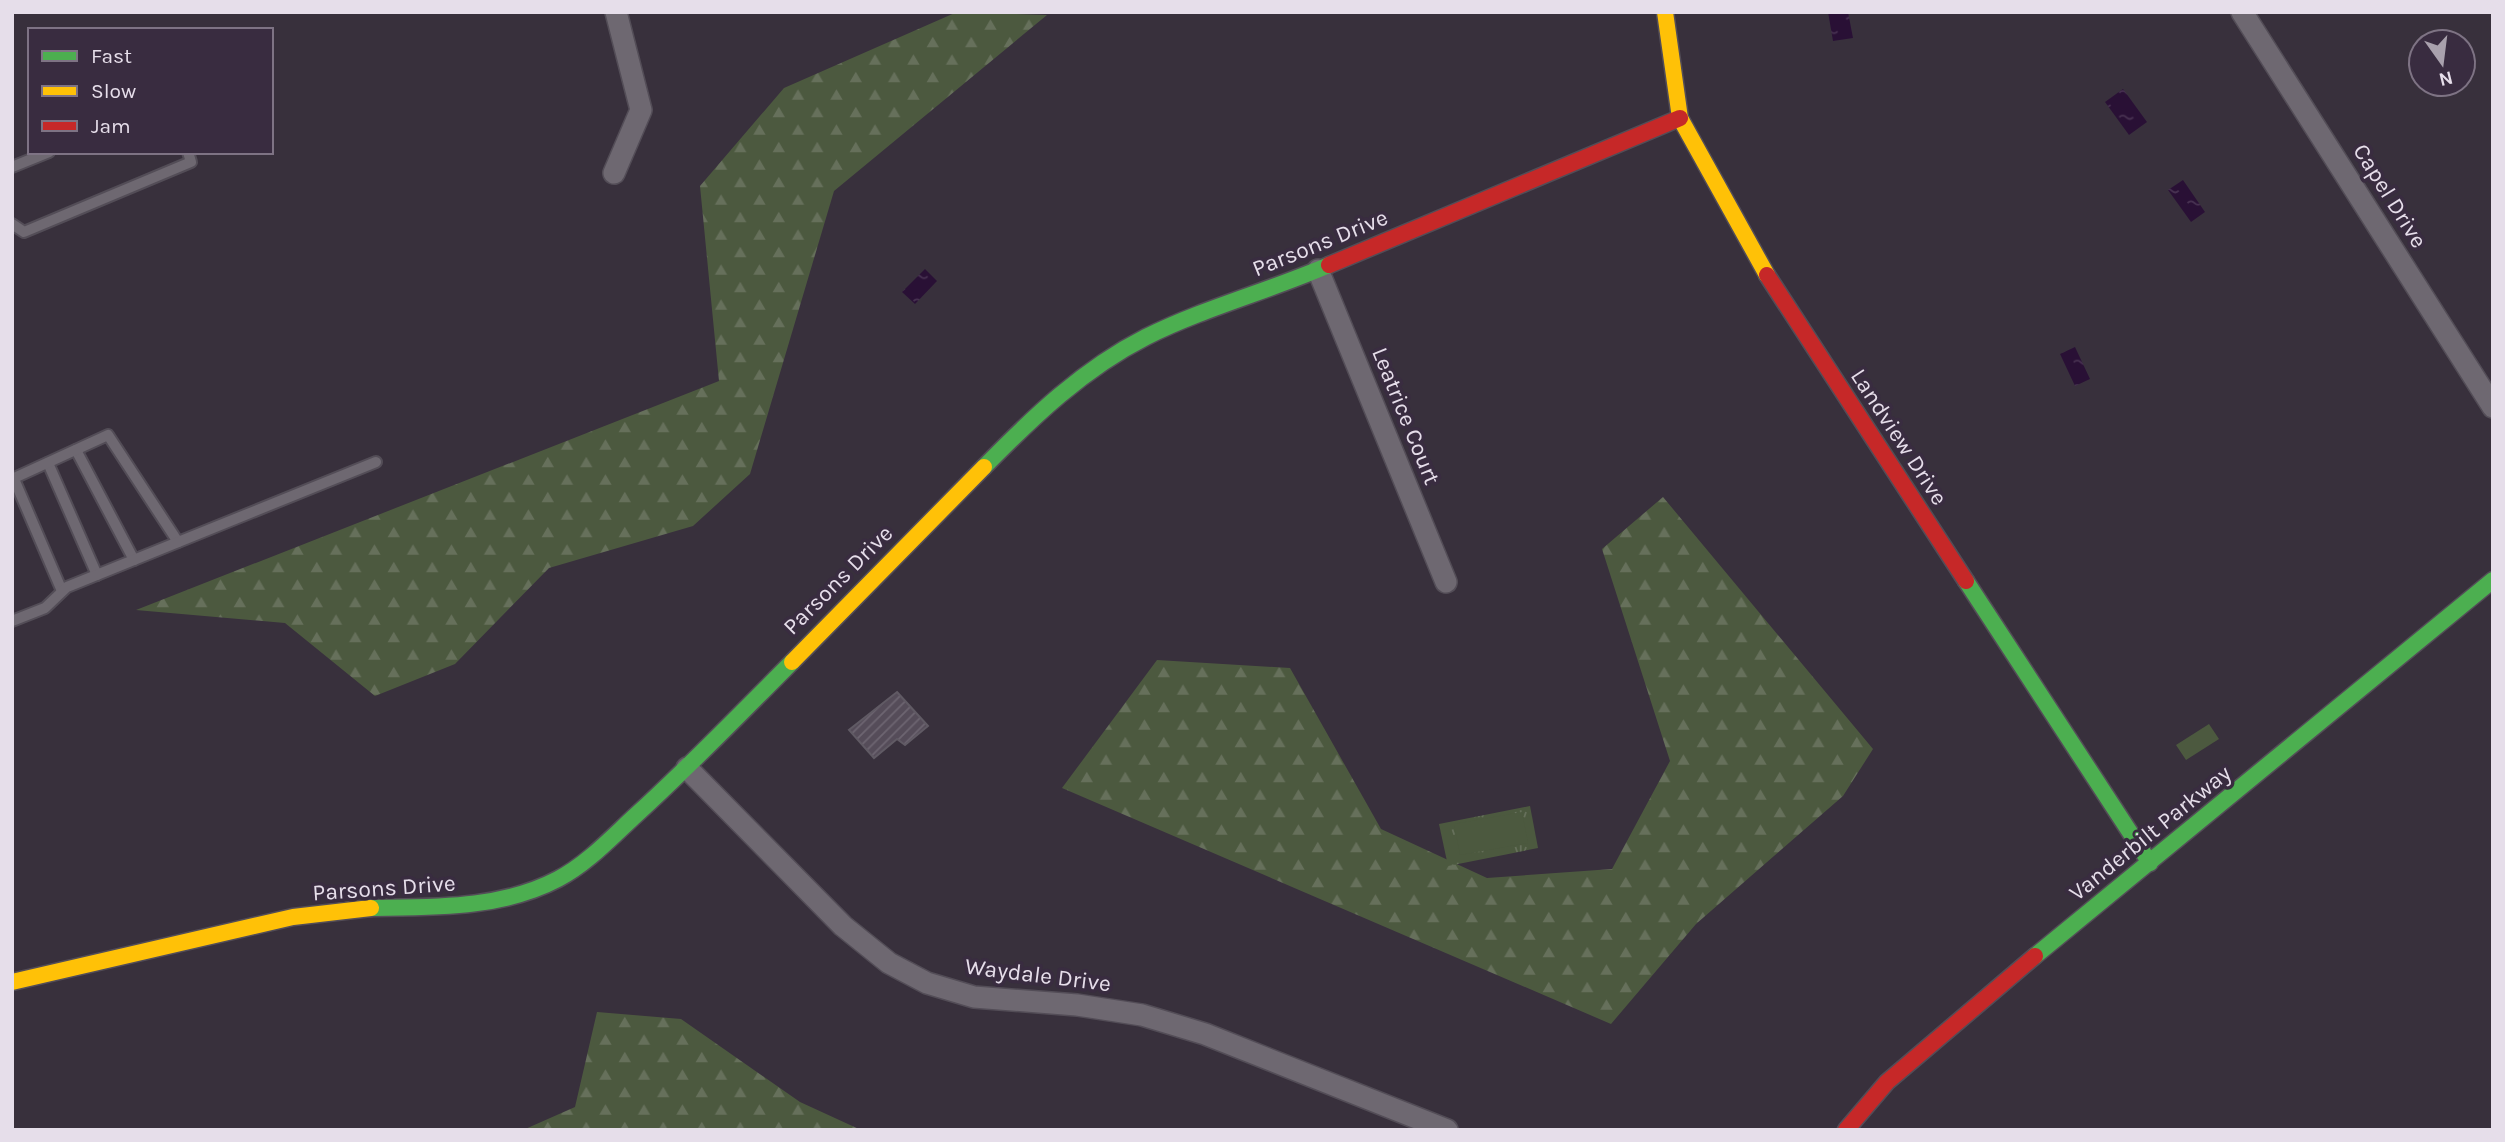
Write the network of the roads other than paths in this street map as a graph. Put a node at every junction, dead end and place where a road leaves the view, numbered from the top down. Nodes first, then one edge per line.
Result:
1 (616, 12) edge
2 (1665, 12) edge
3 (2242, 12) edge
4 (1680, 118) junction
5 (45, 154) edge
6 (189, 154) edge
7 (12, 167) edge
8 (614, 173) dead end
9 (12, 224) edge
10 (1318, 270) junction
11 (2493, 407) edge
12 (76, 450) junction
13 (376, 462) dead end
14 (48, 463) junction
15 (13, 479) edge
16 (178, 542) junction
17 (134, 560) junction
18 (97, 575) junction
19 (2493, 580) edge
20 (1446, 582) dead end
21 (62, 591) junction
22 (12, 621) edge
23 (687, 768) junction
24 (2150, 863) junction
25 (12, 982) edge
26 (1447, 1130) edge
27 (1846, 1130) edge

1 - 8 street
2 - 4 street, Landview Drive
3 - 11 street, Capel Drive
4 - 10 street, Parsons Drive
4 - 24 street, Landview Drive
5 - 7 lane
6 - 9 lane
10 - 20 street, Leatrice Court
10 - 23 street, Parsons Drive
12 - 14 lane
12 - 16 lane
12 - 17 lane
13 - 16 lane
14 - 15 lane
14 - 18 lane
15 - 21 lane
16 - 17 lane
17 - 18 lane
18 - 21 lane
19 - 24 street, Vanderbilt Parkway
21 - 22 lane
23 - 25 street, Parsons Drive
23 - 26 street, Waydale Drive
24 - 27 street, Vanderbilt Parkway

